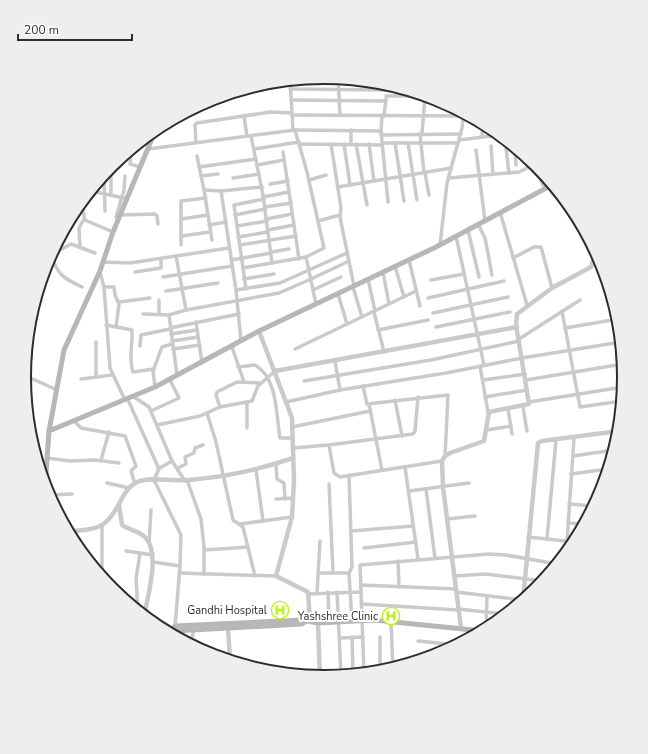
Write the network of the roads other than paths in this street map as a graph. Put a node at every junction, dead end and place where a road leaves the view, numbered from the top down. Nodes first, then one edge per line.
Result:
1 (339, 85) edge
2 (290, 89) joint
3 (339, 89) junction
4 (380, 90) edge
5 (387, 91) edge
6 (386, 96) junction
7 (406, 96) edge
8 (291, 100) junction
9 (340, 100) junction
10 (386, 101) junction
11 (425, 102) edge
12 (292, 114) junction
13 (340, 115) junction
14 (456, 115) edge
15 (244, 116) junction
16 (383, 116) junction
17 (424, 116) junction
18 (463, 119) edge
19 (294, 130) junction
20 (351, 130) junction
21 (482, 130) edge
22 (381, 133) junction
23 (421, 134) junction
24 (461, 134) junction
25 (249, 136) junction
26 (491, 136) edge
27 (482, 137) junction
28 (151, 141) edge
29 (459, 142) junction
30 (196, 143) junction
31 (299, 143) junction
32 (395, 143) junction
33 (408, 143) junction
34 (421, 143) junction
35 (331, 144) junction
36 (344, 144) junction
37 (351, 144) junction
38 (356, 144) junction
39 (369, 144) junction
40 (382, 144) junction
41 (491, 146) dead end
42 (506, 148) edge
43 (148, 149) junction
44 (254, 149) junction
45 (476, 150) dead end
46 (283, 152) dead end
47 (197, 156) dead end
48 (515, 156) edge
49 (130, 158) edge
50 (256, 159) junction
51 (284, 160) junction
52 (257, 165) junction
53 (516, 165) dead end
54 (140, 167) junction
55 (199, 168) junction
56 (451, 168) junction
57 (529, 168) edge
58 (425, 173) junction
59 (509, 173) junction
60 (218, 174) dead end
61 (259, 174) junction
62 (413, 174) junction
63 (493, 174) junction
64 (326, 175) dead end
65 (111, 176) edge
66 (125, 176) dead end
67 (201, 176) junction
68 (480, 176) junction
69 (400, 177) junction
70 (233, 178) dead end
71 (449, 178) junction
72 (385, 179) junction
73 (309, 180) junction
74 (288, 181) junction
75 (374, 181) junction
76 (541, 181) edge
77 (363, 183) junction
78 (104, 184) edge
79 (270, 184) dead end
80 (350, 185) junction
81 (262, 187) junction
82 (338, 187) junction
83 (545, 189) joint
84 (204, 190) junction
85 (221, 191) junction
86 (98, 192) edge
87 (289, 192) junction
88 (104, 193) junction
89 (111, 194) junction
90 (429, 195) dead end
91 (124, 198) junction
92 (206, 198) junction
93 (264, 198) junction
94 (416, 200) dead end
95 (404, 201) dead end
96 (388, 202) dead end
97 (291, 203) junction
98 (367, 205) dead end
99 (265, 208) junction
100 (83, 211) edge
101 (104, 211) dead end
102 (500, 212) junction
103 (292, 214) junction
104 (208, 215) junction
105 (235, 215) junction
106 (340, 215) junction
107 (118, 216) junction
108 (84, 219) junction
109 (181, 219) junction
110 (267, 220) junction
111 (318, 221) junction
112 (485, 221) junction
113 (226, 222) junction
114 (158, 224) dead end
115 (478, 224) junction
116 (209, 225) junction
117 (294, 225) junction
118 (237, 226) junction
119 (468, 230) junction
120 (268, 231) junction
121 (113, 232) junction
122 (210, 232) junction
123 (181, 236) junction
124 (296, 236) junction
125 (456, 236) junction
126 (238, 237) junction
127 (212, 240) dead end
128 (270, 241) junction
129 (181, 245) dead end
130 (240, 245) junction
131 (440, 245) junction
132 (80, 247) junction
133 (229, 248) junction
134 (289, 249) dead end
135 (60, 250) edge
136 (271, 252) junction
137 (96, 253) dead end
138 (347, 253) junction
139 (176, 256) junction
140 (241, 258) junction
141 (306, 258) junction
142 (513, 258) junction
143 (162, 259) junction
144 (299, 259) junction
145 (231, 260) junction
146 (409, 260) junction
147 (349, 261) junction
148 (593, 261) edge
149 (103, 262) junction
150 (54, 263) edge
151 (272, 263) junction
152 (232, 266) junction
153 (395, 266) junction
154 (243, 268) junction
155 (100, 271) junction
156 (309, 271) junction
157 (135, 272) dead end
158 (383, 272) junction
159 (180, 274) junction
160 (274, 274) dead end
161 (464, 274) junction
162 (492, 275) dead end
163 (163, 277) dead end
164 (341, 277) dead end
165 (479, 277) dead end
166 (244, 279) junction
167 (311, 279) junction
168 (368, 279) junction
169 (431, 280) dead end
170 (504, 281) dead end
171 (218, 283) dead end
172 (82, 286) dead end
173 (353, 286) junction
174 (104, 287) junction
175 (552, 288) junction
176 (183, 289) junction
177 (246, 289) junction
178 (467, 289) junction
179 (236, 290) junction
180 (313, 290) junction
181 (166, 291) dead end
182 (416, 291) junction
183 (338, 294) junction
184 (404, 297) junction
185 (508, 297) dead end
186 (150, 298) dead end
187 (428, 298) dead end
188 (159, 300) dead end
189 (237, 300) junction
190 (580, 300) dead end
191 (119, 302) junction
192 (316, 304) junction
193 (389, 304) junction
194 (471, 305) junction
195 (527, 305) junction
196 (420, 306) dead end
197 (186, 310) junction
198 (374, 311) junction
199 (510, 312) dead end
200 (562, 312) junction
201 (433, 313) dead end
202 (142, 314) dead end
203 (160, 314) junction
204 (239, 314) junction
205 (169, 315) junction
206 (362, 317) junction
207 (474, 319) junction
208 (428, 320) dead end
209 (611, 320) edge
210 (196, 322) junction
211 (347, 324) junction
212 (106, 325) junction
213 (116, 327) junction
214 (436, 327) dead end
215 (516, 327) junction
216 (565, 328) junction
217 (170, 330) junction
218 (197, 330) junction
219 (378, 330) junction
220 (259, 331) junction
221 (477, 334) junction
222 (198, 337) junction
223 (519, 340) junction
224 (241, 341) junction
225 (96, 342) dead end
226 (614, 343) edge
227 (172, 345) junction
228 (200, 345) junction
229 (140, 346) dead end
230 (232, 347) junction
231 (295, 349) dead end
232 (480, 350) junction
233 (569, 350) junction
234 (384, 352) junction
235 (522, 358) junction
236 (335, 361) junction
237 (202, 363) junction
238 (482, 365) junction
239 (616, 365) edge
240 (238, 366) junction
241 (154, 369) junction
242 (275, 371) junction
243 (573, 372) junction
244 (524, 374) junction
245 (112, 375) junction
246 (338, 375) junction
247 (177, 376) junction
248 (96, 377) junction
249 (268, 377) junction
250 (31, 378) edge
251 (81, 379) dead end
252 (170, 380) junction
253 (482, 380) junction
254 (526, 380) junction
255 (304, 381) dead end
256 (244, 382) junction
257 (260, 383) junction
258 (363, 386) junction
259 (155, 387) junction
260 (616, 388) edge
261 (57, 390) junction
262 (340, 390) junction
263 (527, 390) junction
264 (577, 394) junction
265 (134, 397) junction
266 (418, 397) junction
267 (485, 397) junction
268 (126, 400) junction
269 (395, 400) junction
270 (247, 402) junction
271 (286, 402) junction
272 (529, 402) junction
273 (615, 402) edge
274 (369, 404) junction
275 (523, 406) junction
276 (220, 407) junction
277 (508, 409) junction
278 (151, 411) junction
279 (370, 411) junction
280 (488, 412) junction
281 (207, 413) junction
282 (73, 420) junction
283 (157, 425) junction
284 (511, 426) junction
285 (292, 427) junction
286 (247, 428) dead end
287 (487, 430) junction
288 (49, 431) junction
289 (527, 431) dead end
290 (109, 432) junction
291 (611, 433) edge
292 (512, 434) dead end
293 (402, 436) junction
294 (292, 438) junction
295 (574, 438) junction
296 (376, 440) junction
297 (556, 440) junction
298 (202, 445) dead end
299 (329, 445) junction
300 (293, 448) junction
301 (607, 451) edge
302 (445, 456) junction
303 (572, 456) junction
304 (47, 458) junction
305 (293, 458) junction
306 (101, 460) junction
307 (172, 461) junction
308 (442, 461) junction
309 (119, 463) dead end
310 (276, 464) junction
311 (405, 467) junction
312 (178, 468) junction
313 (46, 469) edge
314 (158, 469) junction
315 (256, 470) junction
316 (382, 470) junction
317 (601, 470) edge
318 (571, 474) junction
319 (348, 475) junction
320 (224, 477) junction
321 (154, 480) junction
322 (186, 480) junction
323 (469, 483) dead end
324 (107, 484) dead end
325 (135, 484) junction
326 (329, 484) dead end
327 (443, 487) junction
328 (129, 488) junction
329 (426, 489) junction
330 (409, 491) junction
331 (72, 494) dead end
332 (56, 495) edge
333 (293, 498) junction
334 (276, 499) dead end
335 (285, 499) junction
336 (569, 504) junction
337 (118, 505) junction
338 (588, 506) edge
339 (151, 510) dead end
340 (475, 516) dead end
341 (292, 517) junction
342 (447, 520) junction
343 (263, 521) junction
344 (568, 522) junction
345 (578, 523) edge
346 (239, 524) junction
347 (414, 526) junction
348 (102, 527) junction
349 (75, 531) edge
350 (351, 531) junction
351 (528, 537) junction
352 (547, 539) junction
353 (320, 541) dead end
354 (416, 542) junction
355 (567, 542) joint
356 (149, 543) junction
357 (248, 547) junction
358 (364, 548) dead end
359 (126, 550) dead end
360 (204, 550) junction
361 (140, 553) junction
362 (152, 555) junction
363 (452, 556) junction
364 (435, 558) junction
365 (418, 559) junction
366 (526, 560) junction
367 (398, 561) junction
368 (153, 562) junction
369 (550, 563) edge
370 (180, 566) junction
371 (102, 568) edge
372 (319, 572) junction
373 (333, 572) junction
374 (179, 573) junction
375 (349, 573) junction
376 (204, 574) junction
377 (255, 576) junction
378 (276, 576) junction
379 (454, 576) junction
380 (525, 578) junction
381 (535, 580) edge
382 (361, 585) junction
383 (399, 587) junction
384 (456, 591) junction
385 (524, 591) edge
386 (328, 592) junction
387 (337, 592) junction
388 (350, 592) junction
389 (361, 592) junction
390 (317, 593) junction
391 (309, 594) junction
392 (487, 596) junction
393 (514, 599) edge
394 (137, 602) edge
395 (362, 604) junction
396 (145, 608) edge
397 (458, 609) junction
398 (486, 612) junction
399 (497, 613) edge
400 (363, 620) junction
401 (352, 621) junction
402 (308, 622) junction
403 (318, 622) junction
404 (329, 622) junction
405 (339, 622) junction
406 (391, 622) junction
407 (485, 622) edge
408 (276, 624) junction
409 (228, 628) junction
410 (461, 628) junction
411 (173, 629) edge
412 (473, 629) edge
413 (175, 630) edge
414 (175, 630) edge
415 (194, 630) junction
416 (352, 637) junction
417 (363, 637) junction
418 (380, 637) dead end
419 (340, 638) junction
420 (192, 639) edge
421 (418, 641) dead end
422 (445, 644) edge
423 (230, 654) edge
424 (393, 662) edge
425 (380, 664) edge
426 (364, 667) edge
427 (354, 668) edge
428 (341, 669) edge
429 (320, 670) edge

1 - 3 street
2 - 3 street
2 - 8 street
3 - 4 street
3 - 9 street
5 - 6 street
6 - 7 street
6 - 10 street
8 - 9 street
8 - 12 street
9 - 10 street
9 - 13 street
10 - 16 street
11 - 17 street
12 - 13 street
12 - 15 street
12 - 19 street
13 - 16 street
14 - 17 street
15 - 25 street
15 - 30 street
16 - 17 street
16 - 22 street
17 - 23 street
18 - 24 street
19 - 20 street
19 - 25 street
19 - 31 street
20 - 22 street
20 - 37 street
21 - 27 street
22 - 23 street
22 - 40 street
23 - 24 street
23 - 34 street
24 - 29 street
25 - 30 street
25 - 44 street
26 - 27 street
27 - 29 street
28 - 43 main road
29 - 34 street
29 - 56 street
30 - 43 street
31 - 35 street
31 - 44 street
31 - 73 street
32 - 33 street
32 - 40 street
32 - 69 street
33 - 34 street
33 - 62 street
34 - 58 street
35 - 36 street
35 - 82 street
36 - 37 street
36 - 80 street
37 - 38 street
38 - 39 street
38 - 77 street
39 - 40 street
39 - 75 street
40 - 72 street
41 - 63 street
42 - 59 street
43 - 54 main road
44 - 50 street
45 - 68 street
46 - 51 street
47 - 55 street
48 - 53 street
49 - 54 street
50 - 52 street
50 - 55 street
51 - 52 street
51 - 74 street
52 - 61 street
54 - 91 main road
55 - 67 street
56 - 58 street
56 - 71 street
57 - 59 street
58 - 62 street
58 - 90 street
59 - 63 street
60 - 67 street
61 - 70 street
61 - 81 street
62 - 69 street
62 - 94 street
63 - 68 street
64 - 73 street
65 - 89 street
66 - 91 street
67 - 84 street
68 - 71 street
68 - 112 street
69 - 72 street
69 - 95 street
71 - 131 street
72 - 75 street
72 - 96 street
73 - 111 street
74 - 79 street
74 - 87 street
75 - 77 street
76 - 83 street
77 - 80 street
77 - 98 street
78 - 88 street
80 - 82 street
81 - 85 street
81 - 93 street
82 - 106 street
83 - 102 main road
84 - 85 street
84 - 92 street
85 - 113 street
86 - 88 street
87 - 93 street
87 - 97 street
88 - 89 street
88 - 101 street
89 - 91 street
91 - 107 main road
92 - 104 street
92 - 109 street
93 - 99 street
93 - 105 street
97 - 99 street
97 - 103 street
99 - 105 street
99 - 110 street
100 - 108 street
102 - 112 main road
102 - 142 street
103 - 110 street
103 - 117 street
104 - 109 street
104 - 116 street
105 - 118 street
106 - 111 street
106 - 138 street
107 - 114 street
107 - 121 main road
108 - 121 street
108 - 132 street
109 - 123 street
110 - 118 street
110 - 120 street
111 - 141 street
112 - 115 main road
113 - 116 street
113 - 133 street
115 - 119 main road
115 - 162 street
116 - 122 street
117 - 120 street
117 - 124 street
118 - 126 street
119 - 125 main road
119 - 165 street
120 - 126 street
120 - 128 street
121 - 149 main road
122 - 123 street
122 - 127 street
123 - 129 street
124 - 128 street
124 - 144 street
125 - 131 main road
125 - 161 street
126 - 130 street
128 - 130 street
128 - 136 street
130 - 140 street
131 - 146 main road
132 - 135 street
132 - 137 street
133 - 139 street
133 - 145 street
134 - 136 street
136 - 140 street
136 - 151 street
138 - 147 street
138 - 156 street
139 - 143 street
139 - 159 street
140 - 145 street
140 - 154 street
141 - 144 street
141 - 156 street
142 - 175 street
142 - 195 street
143 - 149 street
143 - 157 street
144 - 151 street
145 - 152 street
146 - 153 main road
146 - 182 street
147 - 167 street
147 - 173 street
148 - 175 street
149 - 155 main road
150 - 172 street
151 - 154 street
152 - 159 street
152 - 179 street
153 - 158 main road
153 - 184 street
154 - 166 street
155 - 174 street
155 - 261 main road
156 - 167 street
156 - 177 street
158 - 168 main road
158 - 193 street
159 - 163 street
159 - 176 street
160 - 166 street
161 - 169 street
161 - 178 street
164 - 180 street
166 - 177 street
167 - 180 street
167 - 189 street
168 - 173 main road
168 - 198 street
170 - 178 street
171 - 176 street
173 - 183 main road
173 - 206 street
174 - 191 street
174 - 212 street
175 - 195 street
176 - 181 street
176 - 197 street
177 - 179 street
178 - 187 street
178 - 194 street
179 - 189 street
180 - 192 street
182 - 184 street
182 - 196 street
183 - 192 main road
183 - 211 street
184 - 193 street
185 - 194 street
186 - 191 street
188 - 203 street
189 - 197 street
189 - 204 street
190 - 200 street
191 - 213 street
192 - 220 main road
193 - 198 street
194 - 201 street
194 - 207 street
195 - 215 street
197 - 205 street
198 - 206 street
198 - 219 street
199 - 207 street
200 - 216 street
200 - 223 street
202 - 203 street
203 - 205 street
204 - 210 street
204 - 224 street
205 - 217 street
206 - 211 street
207 - 214 street
207 - 221 street
208 - 219 street
209 - 216 street
210 - 217 street
210 - 218 street
211 - 231 street
212 - 213 street
212 - 245 street
213 - 241 street
215 - 221 street
215 - 223 street
216 - 233 street
217 - 218 street
217 - 227 street
217 - 229 street
218 - 222 street
219 - 234 street
220 - 224 main road
220 - 242 street
221 - 232 street
221 - 234 street
222 - 227 street
222 - 228 street
223 - 232 street
223 - 235 street
224 - 230 main road
225 - 248 street
226 - 233 street
227 - 228 street
227 - 241 street
227 - 247 street
228 - 237 street
230 - 237 main road
230 - 240 street
232 - 238 street
232 - 246 street
233 - 235 street
233 - 243 street
234 - 236 street
235 - 238 street
235 - 244 street
236 - 242 street
236 - 246 street
237 - 247 main road
238 - 253 street
238 - 258 street
239 - 243 street
240 - 249 street
240 - 256 street
241 - 259 street
242 - 249 street
242 - 271 street
243 - 254 street
243 - 264 street
244 - 253 street
244 - 254 street
245 - 248 street
245 - 268 street
246 - 255 street
246 - 262 street
247 - 252 main road
248 - 251 street
249 - 257 street
249 - 294 street
250 - 261 street
252 - 259 main road
252 - 278 street
253 - 267 street
254 - 263 street
256 - 257 street
256 - 276 street
257 - 270 street
258 - 262 street
258 - 274 street
259 - 265 main road
260 - 264 street
261 - 288 main road
262 - 271 street
263 - 267 street
263 - 272 street
264 - 272 street
264 - 273 street
265 - 268 main road
265 - 278 street
266 - 269 street
266 - 293 street
266 - 302 street
267 - 280 street
268 - 282 main road
268 - 314 street
269 - 274 street
269 - 293 street
270 - 276 street
270 - 286 street
271 - 285 street
272 - 275 street
274 - 279 street
275 - 277 street
275 - 289 street
276 - 281 street
277 - 280 street
277 - 284 street
278 - 283 street
279 - 285 street
279 - 296 street
280 - 287 street
281 - 283 street
281 - 320 street
282 - 288 main road
282 - 290 street
283 - 307 street
284 - 287 street
284 - 292 street
285 - 294 street
287 - 302 street
288 - 304 main road
290 - 306 street
290 - 325 street
291 - 295 street
293 - 296 street
294 - 300 street
295 - 297 street
295 - 303 street
296 - 299 street
296 - 316 street
297 - 351 street
297 - 352 street
298 - 312 street
299 - 300 street
299 - 319 street
300 - 305 street
301 - 303 street
302 - 308 street
303 - 318 street
304 - 306 street
304 - 313 main road
305 - 310 street
305 - 333 street
306 - 309 street
307 - 312 street
307 - 314 street
308 - 311 street
308 - 327 street
310 - 315 street
310 - 335 street
311 - 316 street
311 - 330 street
312 - 322 street
314 - 321 street
315 - 320 street
315 - 343 street
316 - 319 street
317 - 318 street
318 - 336 street
319 - 350 street
320 - 322 street
320 - 346 street
321 - 322 street
321 - 325 street
321 - 370 street
322 - 360 street
323 - 327 street
324 - 328 street
325 - 328 street
326 - 373 street
327 - 329 street
327 - 342 street
328 - 337 street
329 - 330 street
329 - 364 street
330 - 347 street
331 - 332 street
333 - 335 street
333 - 341 street
334 - 335 street
336 - 338 street
336 - 344 street
337 - 348 street
337 - 356 street
339 - 356 street
340 - 342 street
341 - 343 street
341 - 378 street
342 - 363 street
343 - 346 street
344 - 345 street
344 - 355 street
346 - 357 street
347 - 350 street
347 - 354 street
348 - 349 street
348 - 371 street
350 - 375 street
351 - 352 street
351 - 366 street
352 - 355 street
353 - 372 street
354 - 358 street
354 - 365 street
356 - 362 street
357 - 360 street
357 - 377 street
359 - 361 street
360 - 376 street
361 - 362 street
361 - 394 street
362 - 368 street
363 - 364 street
363 - 366 street
363 - 379 street
364 - 365 street
365 - 367 street
366 - 369 street
366 - 380 street
367 - 382 street
367 - 383 street
368 - 370 street
368 - 396 street
370 - 374 street
372 - 373 street
372 - 390 street
373 - 375 street
374 - 376 street
374 - 411 street
375 - 388 street
376 - 377 street
377 - 378 street
378 - 391 street
379 - 380 street
379 - 384 street
380 - 381 street
380 - 385 street
382 - 383 street
382 - 389 street
383 - 384 street
384 - 392 street
384 - 397 street
386 - 387 street
386 - 390 street
386 - 404 street
387 - 388 street
387 - 405 street
388 - 389 street
388 - 401 street
389 - 395 street
390 - 391 street
391 - 402 street
392 - 393 street
392 - 398 street
395 - 397 street
395 - 400 street
397 - 398 street
397 - 410 street
398 - 399 street
398 - 407 street
400 - 401 main road
400 - 406 main road
400 - 417 street
401 - 405 main road
402 - 403 main road
402 - 408 main road
403 - 404 main road
403 - 429 street
404 - 405 main road
405 - 419 street
406 - 410 main road
406 - 424 street
408 - 409 main road
408 - 413 main road
409 - 415 main road
409 - 423 street
410 - 412 main road
414 - 415 main road
415 - 420 street
416 - 417 street
416 - 419 street
416 - 427 street
417 - 426 street
418 - 425 street
419 - 428 street
421 - 422 street

